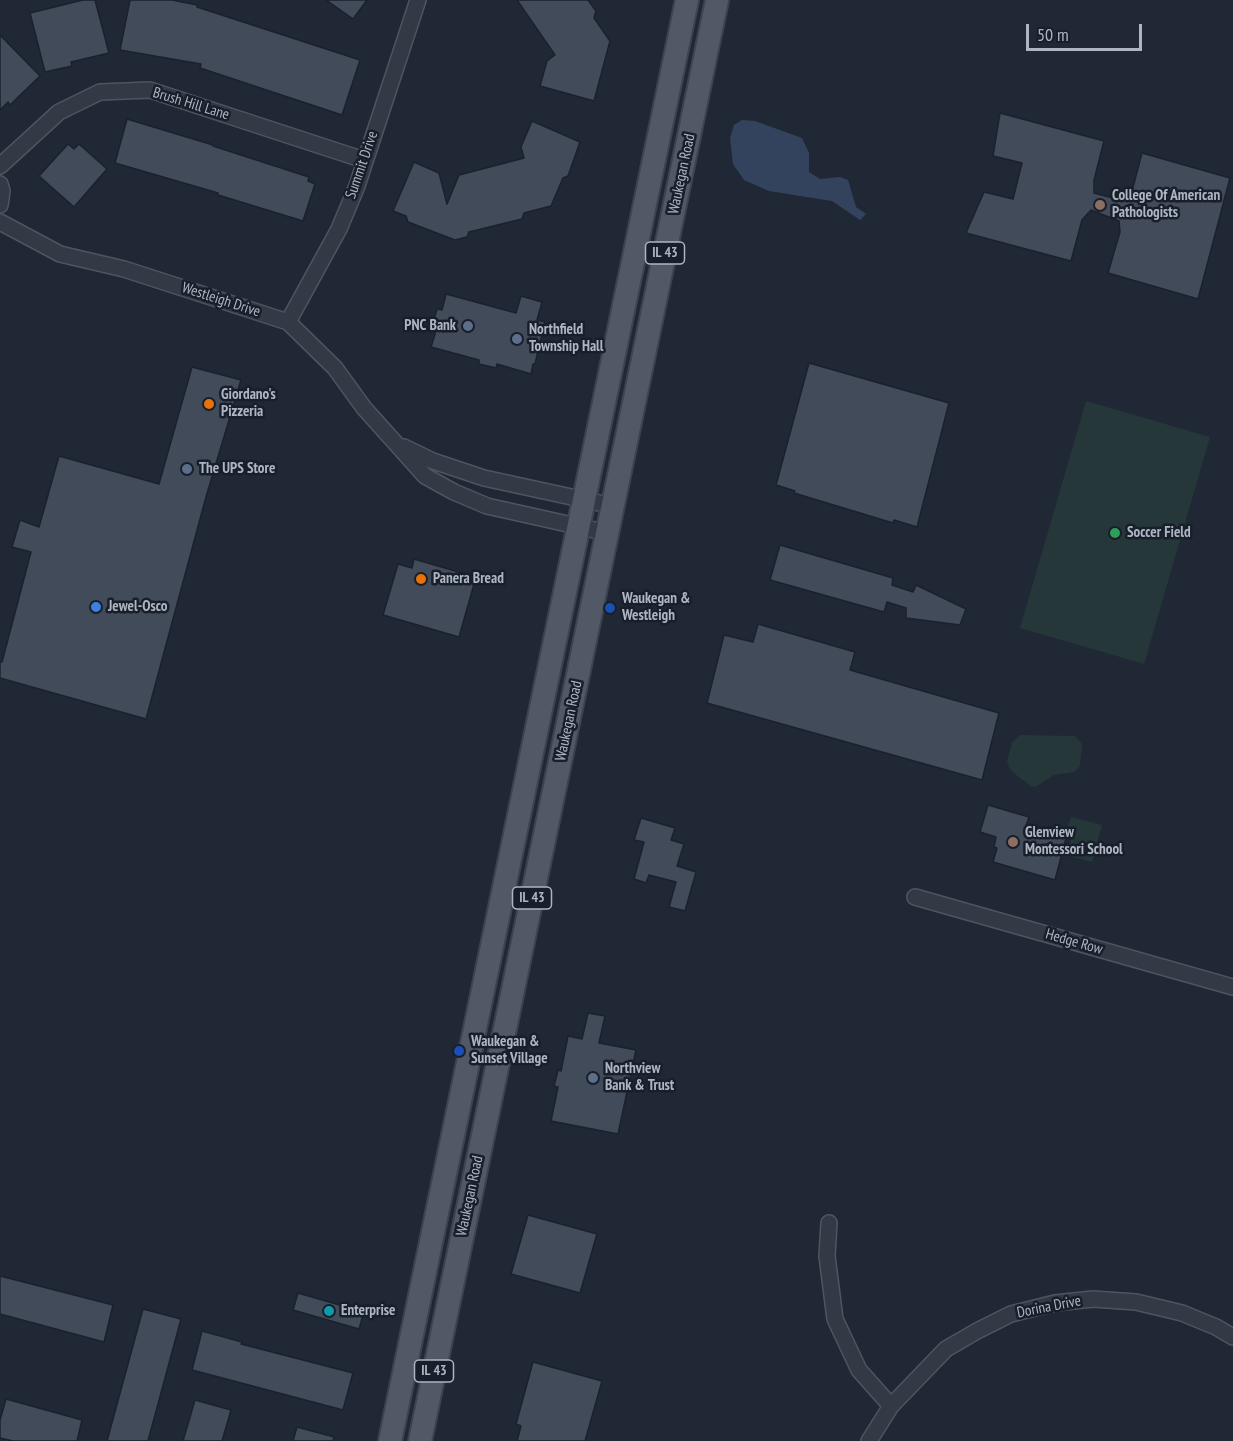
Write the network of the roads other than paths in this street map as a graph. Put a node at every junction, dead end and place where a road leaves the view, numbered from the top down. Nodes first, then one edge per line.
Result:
1 (418, 0) edge
2 (687, 0) edge
3 (717, 0) edge
4 (364, 160) junction
5 (0, 166) edge
6 (0, 184) edge
7 (0, 205) edge
8 (0, 222) edge
9 (288, 322) junction
10 (398, 445) junction
11 (585, 501) junction
12 (613, 506) junction
13 (578, 526) junction
14 (608, 533) junction
15 (507, 875) junction
16 (536, 881) junction
17 (915, 897) dead end
18 (1233, 987) edge
19 (829, 1223) dead end
20 (1233, 1337) edge
21 (891, 1406) junction
22 (390, 1441) edge
23 (420, 1441) edge
24 (869, 1441) edge

1 - 4 street, Summit Drive
2 - 11 main road, Waukegan Road / IL 43
3 - 12 main road, Waukegan Road / IL 43
4 - 5 street, Brush Hill Lane
4 - 9 street, Summit Drive
6 - 7 street
8 - 9 street, Westleigh Drive
9 - 10 street, Westleigh Drive
10 - 11 street, Westleigh Drive
10 - 13 street, Westleigh Drive
11 - 12 street, Westleigh Drive
11 - 13 main road, Waukegan Road / IL 43
12 - 14 main road, Waukegan Road / IL 43
13 - 14 street, Westleigh Drive
13 - 15 main road, Waukegan Road / IL 43
14 - 16 main road, Waukegan Road / IL 43
15 - 16 main road
15 - 22 main road, Waukegan Road / IL 43
16 - 23 main road, Waukegan Road / IL 43
17 - 18 street, Hedge Row
19 - 21 street
20 - 21 street, Dorina Drive
21 - 24 street, Dorina Drive

